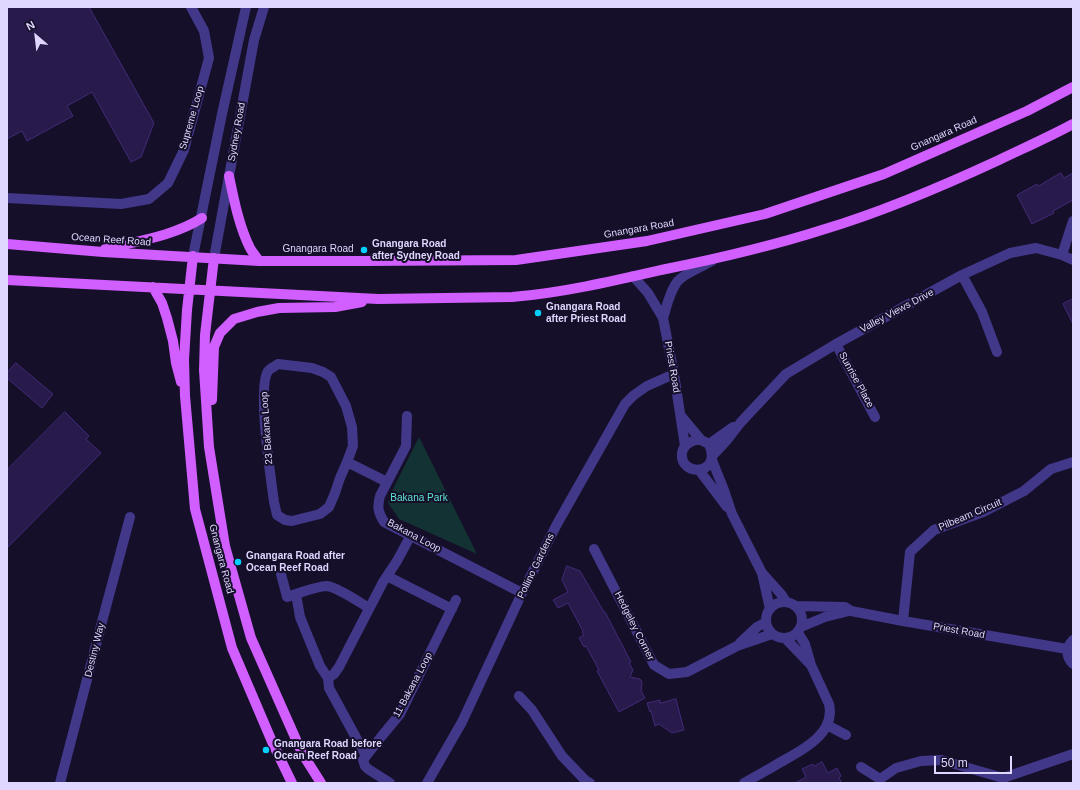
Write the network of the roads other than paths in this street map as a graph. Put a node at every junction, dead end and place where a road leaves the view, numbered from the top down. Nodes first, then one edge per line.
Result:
1 (191, 7) edge
2 (246, 7) edge
3 (264, 7) edge
4 (1073, 87) edge
5 (1073, 124) edge
6 (228, 176) junction
7 (7, 198) edge
8 (202, 218) junction
9 (1073, 221) edge
10 (7, 244) edge
11 (95, 251) junction
12 (1062, 255) junction
13 (193, 256) junction
14 (214, 258) junction
15 (718, 258) junction
16 (1073, 260) edge
17 (259, 261) junction
18 (962, 275) junction
19 (633, 276) junction
20 (7, 280) edge
21 (153, 287) junction
22 (189, 289) junction
23 (210, 290) junction
24 (378, 299) junction
25 (663, 318) junction
26 (836, 344) junction
27 (997, 352) dead end
28 (674, 374) junction
29 (185, 396) junction
30 (407, 416) dead end
31 (681, 416) junction
32 (875, 417) dead end
33 (742, 422) junction
34 (705, 442) junction
35 (685, 446) junction
36 (210, 447) junction
37 (712, 458) junction
38 (347, 462) junction
39 (1073, 462) edge
40 (698, 470) junction
41 (387, 482) junction
42 (732, 514) junction
43 (130, 517) dead end
44 (411, 535) junction
45 (594, 549) dead end
46 (762, 573) junction
47 (281, 574) dead end
48 (387, 576) junction
49 (522, 593) junction
50 (296, 594) junction
51 (786, 602) junction
52 (796, 606) junction
53 (369, 608) junction
54 (770, 609) junction
55 (851, 611) junction
56 (903, 621) junction
57 (766, 622) junction
58 (799, 630) junction
59 (772, 634) junction
60 (786, 639) junction
61 (1073, 640) edge
62 (737, 646) junction
63 (1067, 649) junction
64 (1073, 664) edge
65 (811, 665) junction
66 (328, 678) junction
67 (519, 696) dead end
68 (827, 725) junction
69 (846, 735) dead end
70 (1073, 754) edge
71 (366, 756) junction
72 (861, 767) dead end
73 (880, 781) edge
74 (60, 783) edge
75 (292, 783) edge
76 (321, 783) edge
77 (390, 783) edge
78 (426, 783) edge
79 (590, 783) edge
80 (744, 783) edge

1 - 7 street, Supreme Loop
2 - 8 street, Sydney Road
3 - 6 street, Sydney Road
4 - 17 main road, Gnangara Road
5 - 15 main road
6 - 14 street, Sydney Road
6 - 17 main road
8 - 11 main road
8 - 13 street, Sydney Road
9 - 12 street
10 - 11 main road, Ocean Reef Road
11 - 13 main road, Ocean Reef Road
12 - 16 street, Valley Views Drive
12 - 18 street, Valley Views Drive
13 - 14 main road, Ocean Reef Road
13 - 22 main road, Gnangara Road
14 - 17 main road, Gnangara Road
14 - 23 main road, Gnangara Road
15 - 19 main road
15 - 25 street, Priest Road
18 - 26 street, Valley Views Drive
18 - 27 street
19 - 24 main road
19 - 25 street, Priest Road
20 - 21 main road
21 - 22 main road
21 - 29 main road
22 - 23 main road
22 - 29 main road, Gnangara Road
23 - 24 main road
23 - 36 main road, Gnangara Road
24 - 36 main road
25 - 28 street, Priest Road
26 - 32 street, Sunrise Place
26 - 33 street, Valley Views Drive
28 - 31 street, Priest Road
28 - 49 street, Pollino Gardens
29 - 75 main road, Gnangara Road
30 - 41 street, Bakana Loop
31 - 34 street
31 - 35 street, Priest Road
33 - 34 street, Valley Views Drive
33 - 37 street, Valley Views Drive
34 - 35 street
34 - 37 street
35 - 40 street
36 - 76 main road, Gnangara Road
37 - 40 street
37 - 42 street
38 - 38 street, 23 Bakana Loop
38 - 41 street
39 - 56 street, Pilbeam Circuit
40 - 42 street
41 - 44 street, Bakana Loop
42 - 46 street
43 - 74 street, Destiny Way
44 - 48 street
44 - 49 street, Bakana Loop
45 - 62 street, Hedgeley Corner
46 - 51 street
46 - 54 street
47 - 50 street
48 - 53 street
48 - 71 street, 11 Bakana Loop
49 - 78 street, Pollino Gardens
50 - 53 street
50 - 66 street
51 - 52 street
51 - 54 street
52 - 55 street, Priest Road
52 - 58 street
53 - 66 street
54 - 57 street
55 - 56 street, Priest Road
55 - 58 street, Priest Road
56 - 63 street, Priest Road
57 - 59 street
57 - 62 street, Hedgeley Corner
58 - 60 street
58 - 65 street
59 - 60 street
59 - 62 street, Hedgeley Corner
60 - 65 street
61 - 63 street
63 - 64 street
65 - 68 street
66 - 71 street
67 - 79 street
68 - 69 street
68 - 80 street
70 - 73 street
71 - 77 street
72 - 73 street

